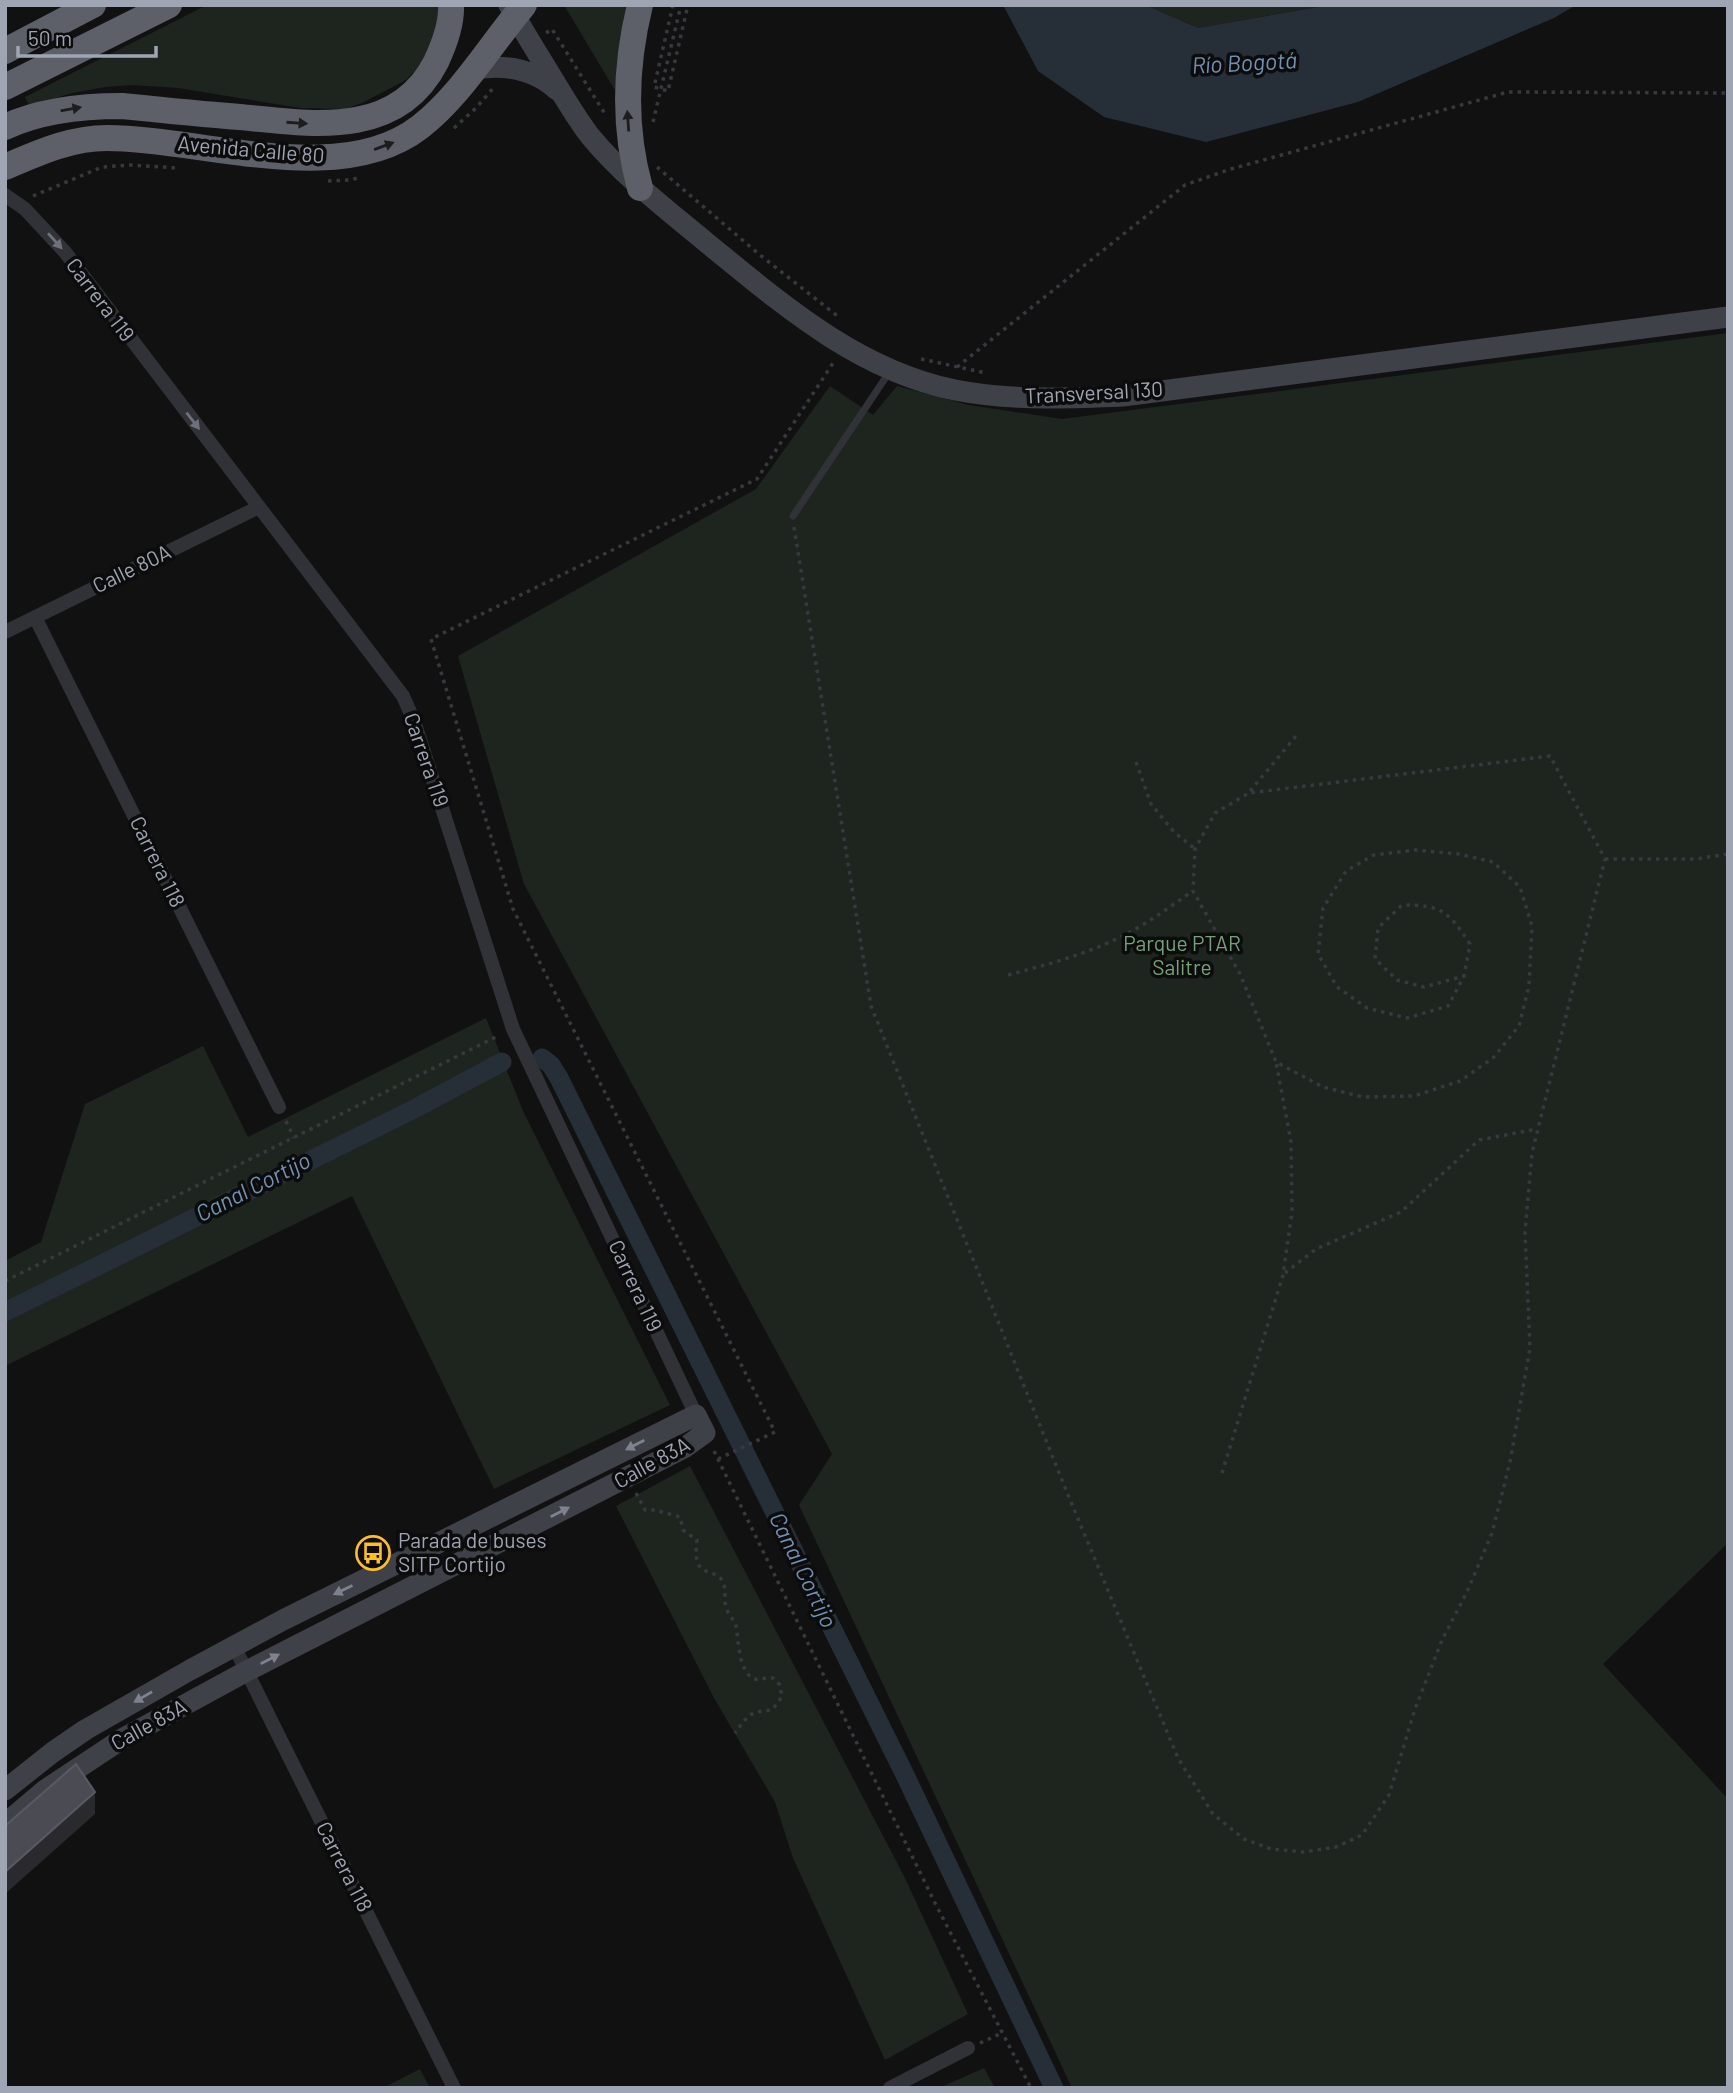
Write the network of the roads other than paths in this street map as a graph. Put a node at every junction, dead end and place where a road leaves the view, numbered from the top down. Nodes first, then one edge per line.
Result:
1 (93, 5) edge
2 (169, 5) edge
3 (451, 5) edge
4 (640, 5) edge
5 (516, 9) edge
6 (5, 51) edge
7 (475, 69) junction
8 (5, 87) edge
9 (563, 96) junction
10 (5, 127) edge
11 (5, 167) edge
12 (640, 188) junction
13 (5, 195) edge
14 (1728, 317) edge
15 (891, 369) junction
16 (259, 507) junction
17 (793, 516) road end
18 (35, 617) junction
19 (5, 632) edge
20 (279, 1107) dead end
21 (696, 1415) junction
22 (234, 1646) junction
23 (245, 1672) junction
24 (5, 1790) edge
25 (5, 1824) edge
26 (968, 2048) road end
27 (454, 2088) edge
28 (890, 2088) edge

1 - 6 highway
2 - 8 highway
10 -> 3 highway, Avenida Calle 80
12 -> 4 highway
5 - 7 highway, Avenida Calle 80
5 - 9 street, Transversal 130
7 - 9 street, Transversal 130
11 -> 7 highway, Avenida Calle 80
9 - 12 street, Transversal 130
12 - 15 street, Transversal 130
13 -> 16 street, Carrera 119
14 - 15 street, Transversal 130
15 - 17 lane
16 - 18 street, Calle 80A
16 - 21 street, Carrera 119
18 - 19 street, Calle 80A
18 - 20 street, Carrera 118
21 -> 22 street, Calle 83A
23 -> 21 street, Calle 83A
22 - 23 street, Carrera 118
22 -> 24 street, Calle 83A
23 - 25 street, Calle 83A
23 - 27 street, Carrera 118
26 - 28 street

